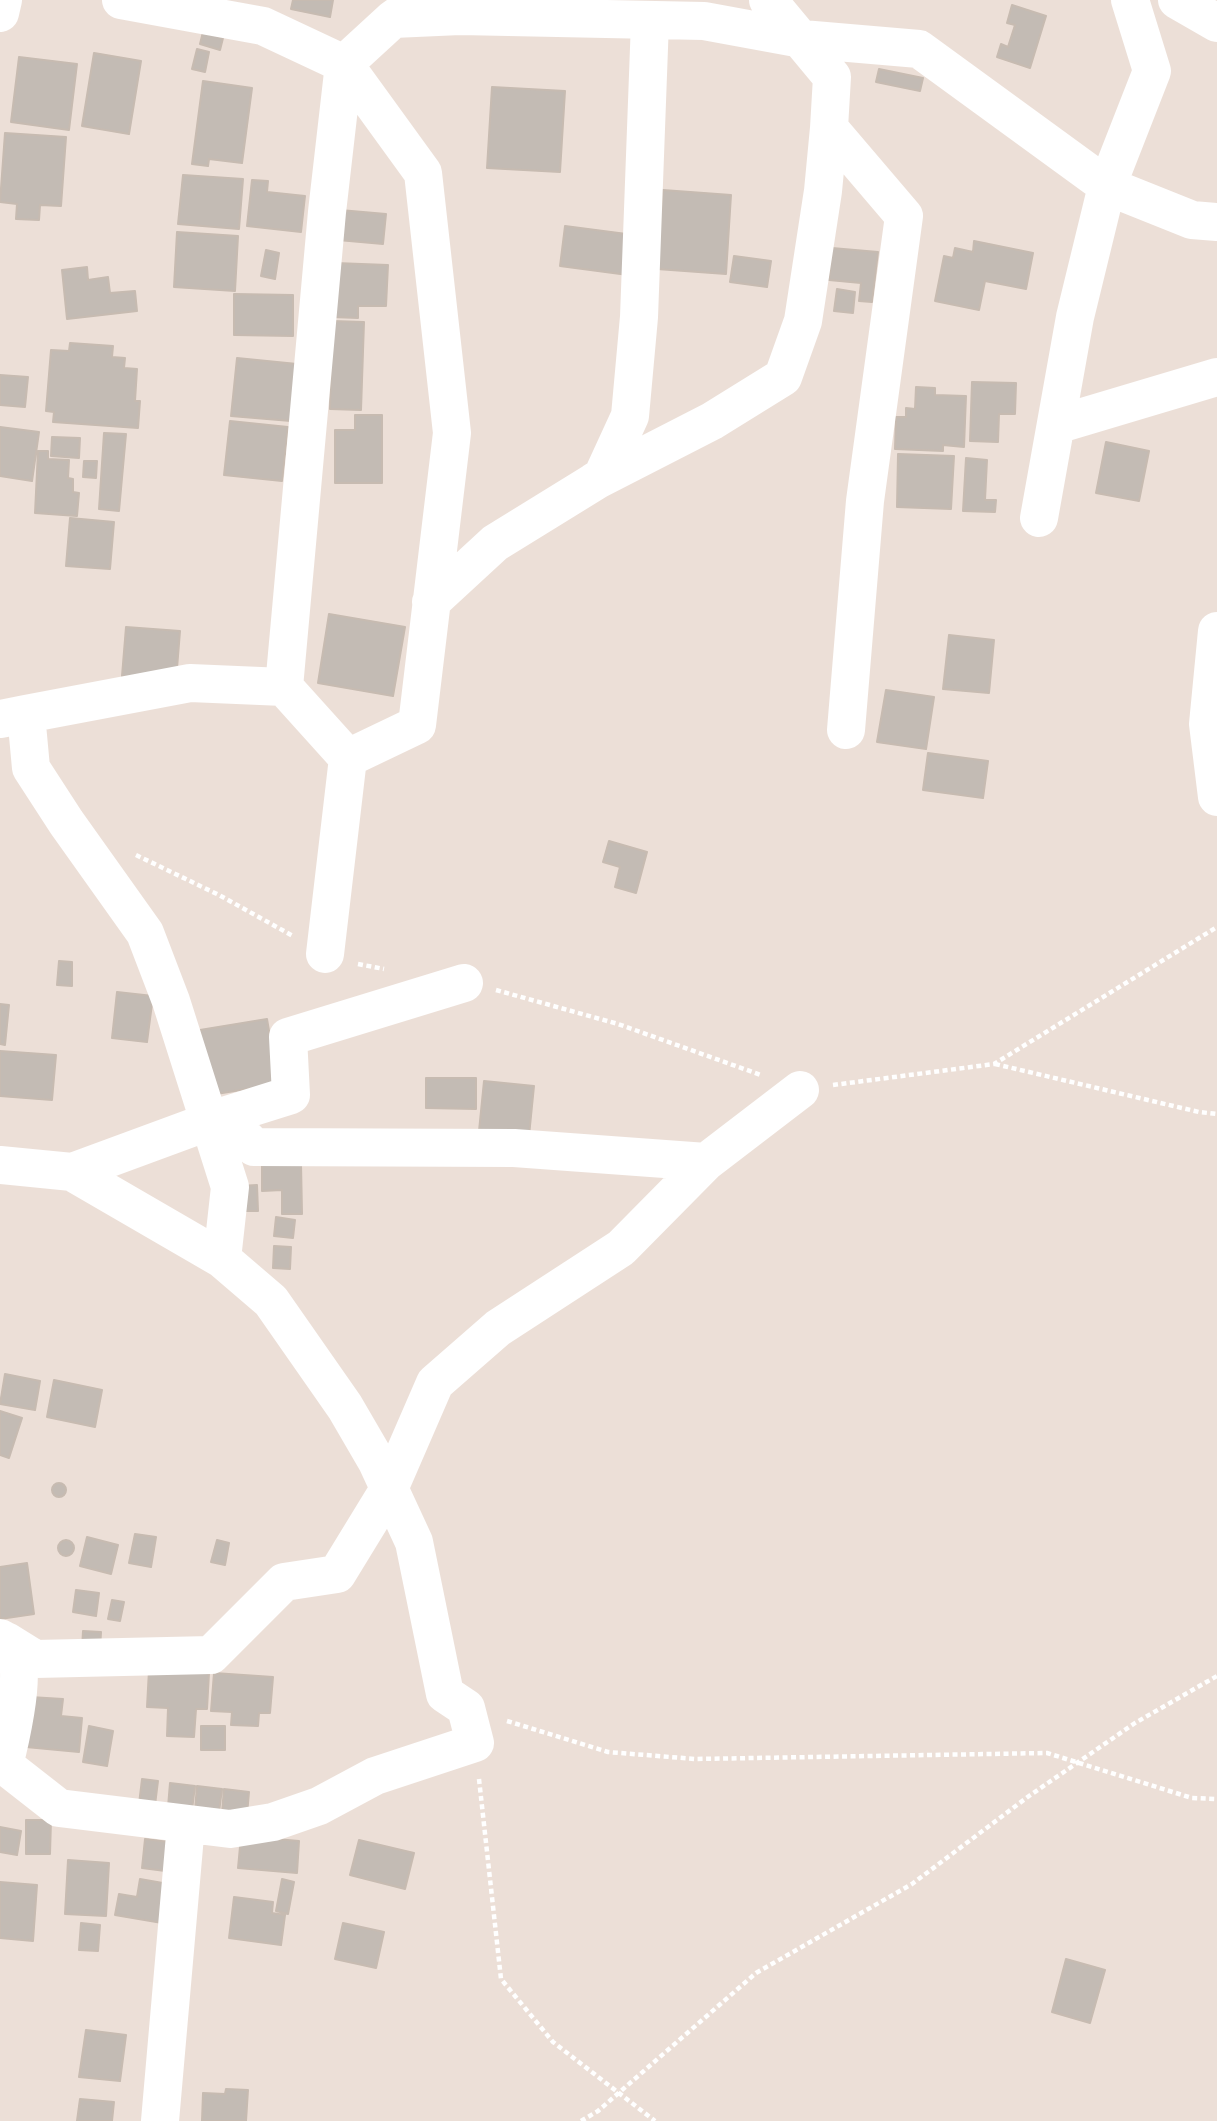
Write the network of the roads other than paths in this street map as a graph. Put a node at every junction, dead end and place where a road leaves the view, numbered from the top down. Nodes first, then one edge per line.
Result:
1 (3, 0) edge
2 (121, 0) edge
3 (768, 0) edge
4 (1130, 0) edge
5 (1177, 0) edge
6 (180, 5) edge
7 (406, 6) edge
8 (0, 13) edge
9 (650, 21) junction
10 (1217, 23) edge
11 (802, 39) junction
12 (344, 64) junction
13 (829, 128) junction
14 (1107, 186) junction
15 (1217, 222) edge
16 (1217, 377) edge
17 (1056, 425) junction
18 (593, 482) junction
19 (1039, 518) dead end
20 (432, 602) junction
21 (1217, 631) edge
22 (284, 687) junction
23 (13, 717) edge
24 (846, 730) dead end
25 (348, 758) junction
26 (1217, 797) edge
27 (325, 954) road end
28 (464, 983) road end
29 (800, 1090) road end
30 (216, 1119) junction
31 (706, 1162) junction
32 (0, 1165) edge
33 (72, 1172) junction
34 (222, 1259) junction
35 (389, 1489) junction
36 (15, 1654) edge
37 (2, 1765) edge
38 (186, 1824) junction
39 (160, 2121) edge

1 - 8 street
2 - 6 street
3 - 11 street
4 - 14 street
5 - 10 street
6 - 12 street
7 - 9 street
7 - 12 street
9 - 11 street
9 - 18 street
11 - 13 street
11 - 14 street
12 - 20 street
12 - 22 street
13 - 18 street
13 - 24 street
14 - 15 street
14 - 17 street
16 - 17 street
17 - 19 street
18 - 20 street
20 - 25 street
21 - 26 street
22 - 23 street
22 - 25 street
23 - 30 street
25 - 27 street
28 - 30 street
29 - 31 street
30 - 31 street
30 - 33 street
30 - 34 street
31 - 35 street
32 - 33 street
33 - 34 street
34 - 35 street
35 - 36 street
35 - 38 street
36 - 37 street
37 - 38 street
38 - 39 street

